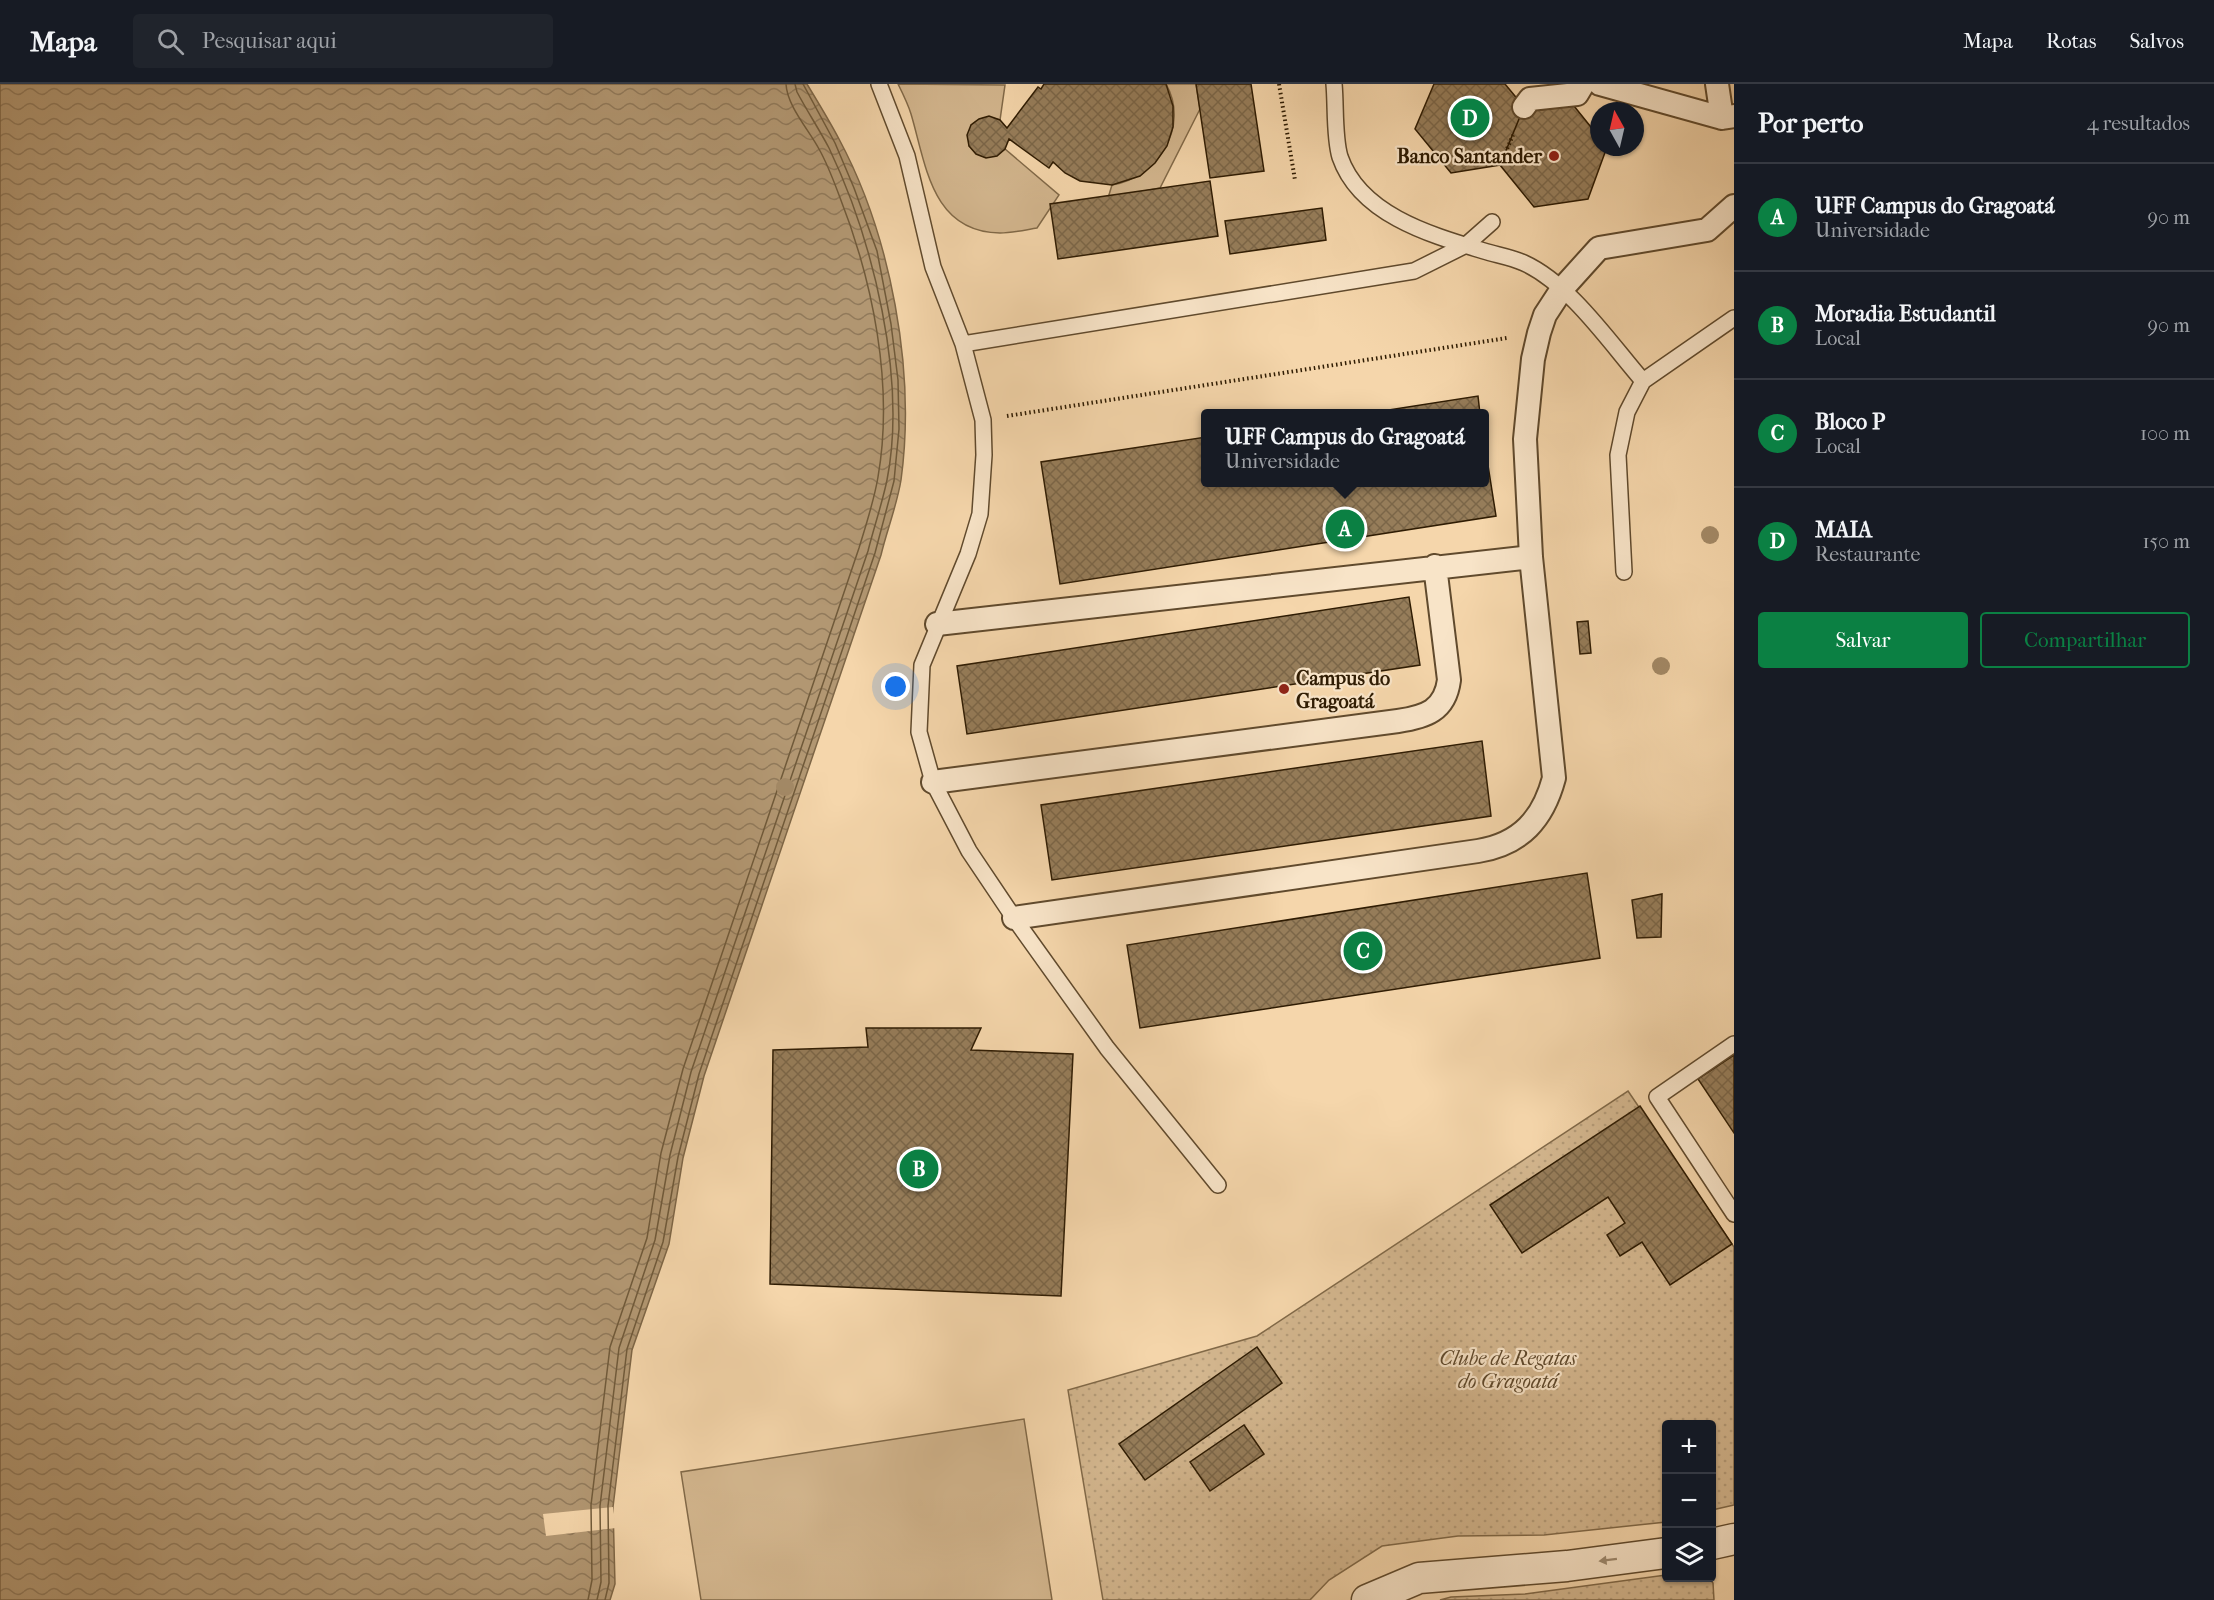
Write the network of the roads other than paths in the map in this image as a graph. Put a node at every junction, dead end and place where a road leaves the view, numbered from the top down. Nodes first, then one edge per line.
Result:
1 (879, 84) edge
2 (1334, 84) edge
3 (1583, 84) edge
4 (1600, 84) edge
5 (1717, 84) edge
6 (1524, 97) edge
7 (1728, 117) edge
8 (1734, 206) edge
9 (1492, 222) dead end
10 (1466, 245) junction
11 (1562, 289) junction
12 (1734, 318) edge
13 (963, 344) junction
14 (1643, 381) junction
15 (1531, 556) junction
16 (1435, 566) junction
17 (1624, 572) dead end
18 (937, 624) junction
19 (933, 782) junction
20 (1014, 918) junction
21 (1734, 1044) edge
22 (1218, 1185) dead end
23 (1734, 1214) edge
24 (1734, 1539) edge
25 (1716, 1543) edge
26 (1662, 1554) edge
27 (1366, 1600) edge

1 - 13 lane
2 - 10 lane
3 - 6 street
4 - 7 street
5 - 7 street
8 - 11 street
9 - 10 lane
10 - 11 lane
10 - 13 lane
11 - 14 lane
11 - 15 street
12 - 14 lane
13 - 18 lane
14 - 17 lane
15 - 16 street
15 - 20 street
16 - 18 street
16 - 19 street
18 - 19 lane
19 - 20 lane
20 - 22 lane
21 - 23 lane
24 - 25 street
26 -> 27 street

